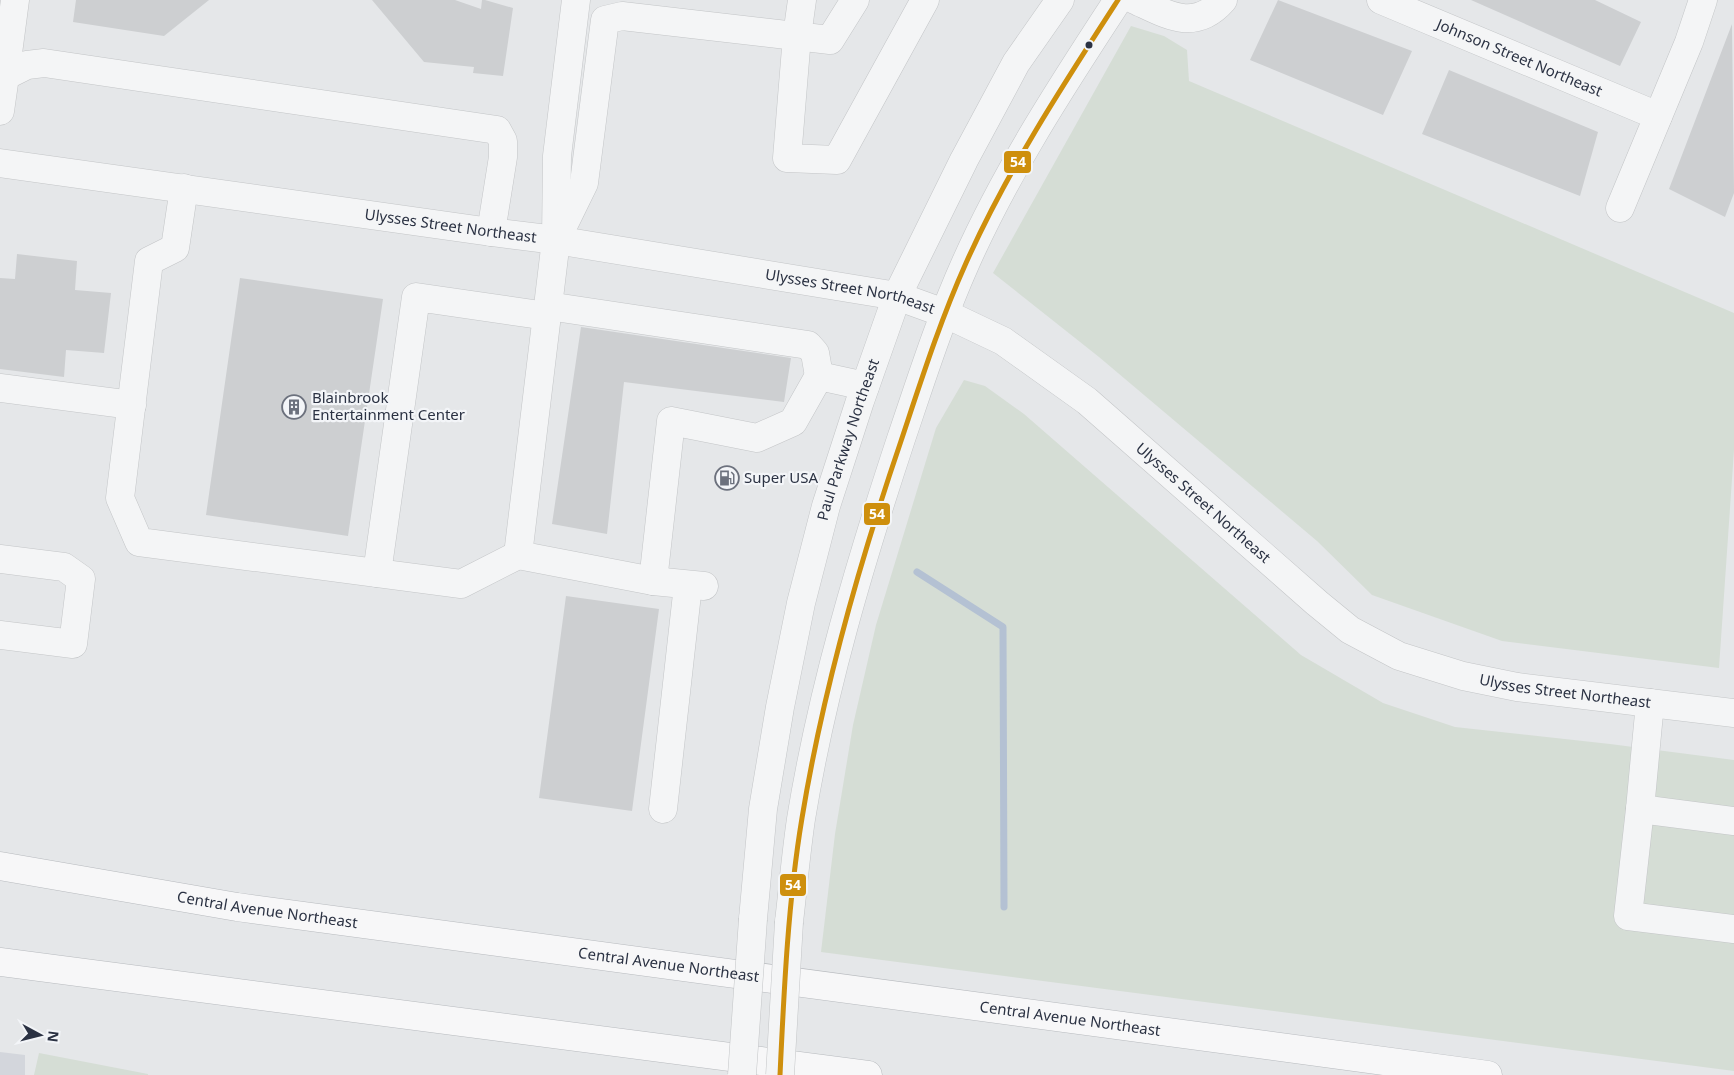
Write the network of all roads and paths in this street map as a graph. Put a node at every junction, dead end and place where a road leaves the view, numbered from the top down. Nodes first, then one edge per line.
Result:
1 (15, 0) edge
2 (576, 0) edge
3 (802, 0) edge
4 (855, 0) edge
5 (925, 0) edge
6 (1060, 0) edge
7 (1118, 0) edge
8 (1135, 0) edge
9 (1223, 0) edge
10 (1381, 0) edge
11 (1703, 0) edge
12 (797, 36) junction
13 (5, 76) junction
14 (0, 111) edge
15 (1658, 116) junction
16 (0, 163) edge
17 (184, 188) junction
18 (1620, 208) dead end
19 (491, 232) junction
20 (556, 240) junction
21 (898, 296) junction
22 (548, 311) junction
23 (944, 314) junction
24 (818, 376) junction
25 (865, 386) junction
26 (0, 388) edge
27 (132, 405) junction
28 (518, 554) junction
29 (0, 559) edge
30 (377, 573) junction
31 (653, 581) junction
32 (0, 635) edge
33 (1650, 702) junction
34 (1734, 713) edge
35 (1640, 809) junction
36 (664, 810) dead end
37 (1734, 821) edge
38 (0, 866) edge
39 (1734, 929) edge
40 (0, 962) edge
41 (742, 1075) edge
42 (780, 1075) edge
43 (868, 1075) edge
44 (1488, 1075) edge

1 - 13 street
2 - 20 street
3 - 12 street
4 - 12 street
5 - 12 street
6 - 21 street, Paul Parkway Northeast
7 - 23 street
8 - 9 street
10 - 15 street, Johnson Street Northeast
11 - 15 street
12 - 20 street
13 - 14 street
13 - 19 street
15 - 18 street
16 - 17 street, Ulysses Street Northeast
17 - 19 street, Ulysses Street Northeast
17 - 27 street
19 - 20 street, Ulysses Street Northeast
20 - 21 street, Ulysses Street Northeast
20 - 22 street
21 - 23 street, Ulysses Street Northeast
21 - 25 street, Paul Parkway Northeast
22 - 24 street
22 - 28 street
22 - 30 street
23 - 33 street, Ulysses Street Northeast
23 - 42 street, bridge
24 - 25 street
24 - 31 street
25 - 41 street, Paul Parkway Northeast, bridge
26 - 27 street
27 - 30 street
28 - 30 street
28 - 31 street
29 - 32 street
31 - 36 street
33 - 34 street, Ulysses Street Northeast
33 - 35 street
35 - 37 street
35 - 39 street
38 - 44 highway, Central Avenue Northeast
40 - 43 highway

